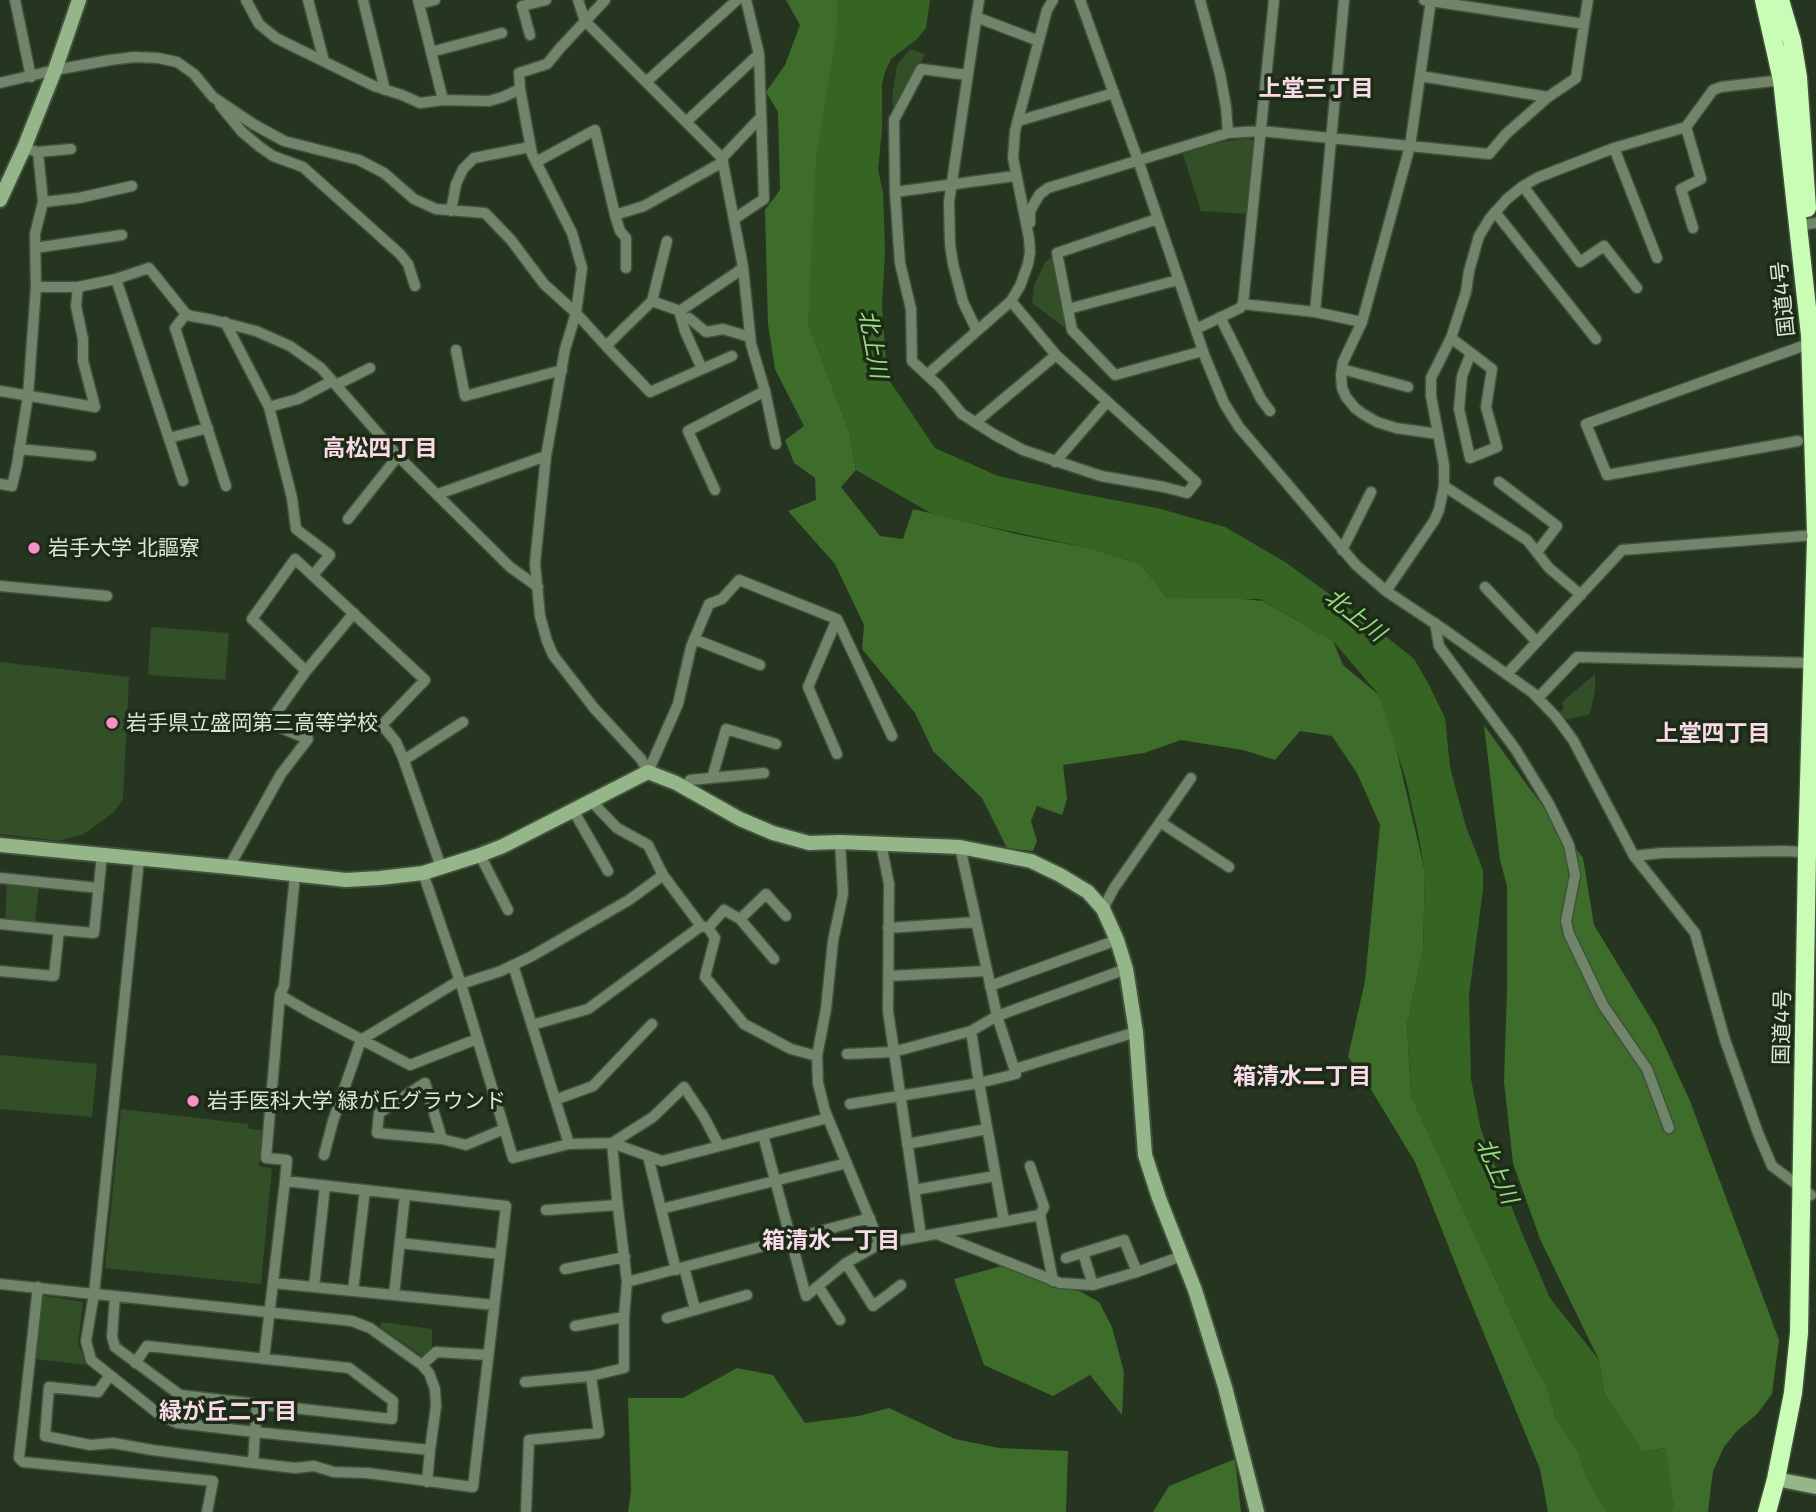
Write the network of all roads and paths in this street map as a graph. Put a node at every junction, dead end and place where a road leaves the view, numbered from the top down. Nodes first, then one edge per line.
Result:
1 (15, 0) edge
2 (79, 0) edge
3 (246, 0) edge
4 (308, 0) edge
5 (363, 0) edge
6 (435, 0) edge
7 (546, 0) edge
8 (578, 0) edge
9 (605, 0) edge
10 (737, 0) edge
11 (746, 0) edge
12 (979, 0) edge
13 (1054, 0) edge
14 (1080, 0) edge
15 (1200, 0) edge
16 (1274, 0) edge
17 (1344, 0) edge
18 (1428, 0) edge
19 (1588, 0) edge
20 (1764, 0) edge
21 (1780, 0) edge
22 (418, 2) edge
23 (976, 17) junction
24 (585, 21) junction
25 (1584, 24) junction
26 (502, 33) dead end
27 (530, 35) dead end
28 (1039, 41) junction
29 (431, 52) junction
30 (759, 54) junction
31 (324, 61) junction
32 (55, 70) junction
33 (1780, 71) junction
34 (967, 75) junction
35 (1420, 76) junction
36 (31, 77) junction
37 (646, 82) junction
38 (0, 83) edge
39 (520, 89) junction
40 (385, 90) junction
41 (1114, 93) junction
42 (213, 97) junction
43 (1548, 97) junction
44 (443, 100) junction
45 (760, 118) junction
46 (686, 121) junction
47 (1018, 121) junction
48 (1686, 128) junction
49 (1261, 131) junction
50 (1228, 133) junction
51 (1331, 138) junction
52 (1410, 146) junction
53 (530, 147) junction
54 (1614, 148) junction
55 (71, 149) dead end
56 (31, 150) junction
57 (722, 160) junction
58 (1138, 160) junction
59 (536, 162) junction
60 (1015, 176) junction
61 (952, 184) junction
62 (132, 186) dead end
63 (1523, 187) junction
64 (895, 192) junction
65 (0, 200) edge
66 (43, 202) junction
67 (451, 211) junction
68 (1495, 212) junction
69 (615, 215) junction
70 (733, 219) junction
71 (1157, 219) junction
72 (1812, 224) edge
73 (1693, 228) dead end
74 (122, 235) dead end
75 (1029, 238) junction
76 (667, 241) dead end
77 (36, 248) junction
78 (1657, 258) dead end
79 (743, 267) junction
80 (626, 268) dead end
81 (117, 279) junction
82 (1178, 280) junction
83 (415, 286) dead end
84 (36, 287) junction
85 (78, 287) junction
86 (1637, 288) dead end
87 (652, 301) junction
88 (1012, 301) junction
89 (1242, 304) junction
90 (1068, 309) junction
91 (1315, 312) junction
92 (186, 313) junction
93 (576, 313) junction
94 (681, 316) junction
95 (1220, 317) junction
96 (1816, 320) edge
97 (225, 322) junction
98 (1362, 322) junction
99 (1196, 329) junction
100 (977, 331) junction
101 (750, 337) junction
102 (1451, 338) junction
103 (1596, 339) dead end
104 (1811, 343) junction
105 (606, 346) junction
106 (456, 350) dead end
107 (1203, 351) junction
108 (1471, 353) junction
109 (1056, 355) junction
110 (732, 356) dead end
111 (370, 368) dead end
112 (702, 369) junction
113 (1342, 369) junction
114 (562, 370) junction
115 (927, 375) junction
116 (334, 383) junction
117 (1408, 387) dead end
118 (0, 391) edge
119 (765, 391) junction
120 (28, 396) junction
121 (1107, 402) junction
122 (269, 407) junction
123 (1270, 411) dead end
124 (976, 422) junction
125 (208, 428) junction
126 (1437, 435) junction
127 (169, 438) junction
128 (1798, 441) dead end
129 (776, 444) dead end
130 (19, 449) junction
131 (91, 456) dead end
132 (398, 456) junction
133 (546, 456) junction
134 (1055, 462) junction
135 (183, 481) dead end
136 (1499, 482) dead end
137 (0, 484) edge
138 (226, 486) dead end
139 (1444, 486) junction
140 (715, 490) dead end
141 (1371, 492) dead end
142 (438, 494) junction
143 (348, 519) dead end
144 (1816, 535) edge
145 (1342, 550) junction
146 (1537, 552) junction
147 (313, 575) junction
148 (0, 586) edge
149 (538, 587) junction
150 (1485, 587) dead end
151 (1386, 591) junction
152 (1581, 594) junction
153 (107, 596) dead end
154 (354, 613) junction
155 (837, 619) junction
156 (1435, 623) junction
157 (694, 639) junction
158 (1537, 642) junction
159 (1813, 663) junction
160 (760, 665) dead end
161 (306, 671) junction
162 (1507, 674) junction
163 (1538, 698) junction
164 (464, 722) dead end
165 (892, 736) dead end
166 (776, 744) dead end
167 (837, 754) dead end
168 (404, 760) junction
169 (648, 772) junction
170 (765, 773) dead end
171 (712, 778) junction
172 (1191, 778) dead end
173 (685, 788) junction
174 (590, 800) junction
175 (573, 810) junction
176 (1160, 822) junction
177 (840, 842) junction
178 (881, 844) junction
179 (0, 845) edge
180 (960, 848) junction
181 (1812, 853) edge
182 (102, 855) junction
183 (480, 855) junction
184 (1634, 856) junction
185 (139, 859) junction
186 (229, 867) junction
187 (441, 867) junction
188 (1230, 867) dead end
189 (607, 871) dead end
190 (423, 873) junction
191 (295, 875) junction
192 (663, 875) junction
193 (0, 878) edge
194 (99, 888) junction
195 (1104, 909) junction
196 (508, 910) dead end
197 (786, 916) dead end
198 (740, 919) junction
199 (976, 922) junction
200 (0, 924) edge
201 (704, 927) junction
202 (888, 928) junction
203 (59, 930) junction
204 (1118, 940) junction
205 (774, 959) dead end
206 (513, 965) junction
207 (1126, 969) junction
208 (0, 971) edge
209 (987, 971) junction
210 (889, 976) junction
211 (461, 982) junction
212 (990, 986) junction
213 (280, 995) junction
214 (1816, 1001) edge
215 (997, 1016) junction
216 (652, 1024) dead end
217 (532, 1025) junction
218 (971, 1031) junction
219 (1136, 1032) junction
220 (477, 1039) junction
221 (361, 1040) junction
222 (893, 1052) junction
223 (847, 1054) dead end
224 (817, 1056) junction
225 (1015, 1069) junction
226 (979, 1083) junction
227 (900, 1096) junction
228 (555, 1100) junction
229 (850, 1104) dead end
230 (828, 1118) junction
231 (1669, 1128) dead end
232 (504, 1129) junction
233 (987, 1129) junction
234 (763, 1135) junction
235 (442, 1139) junction
236 (612, 1143) junction
237 (569, 1144) junction
238 (907, 1144) junction
239 (719, 1146) junction
240 (324, 1155) dead end
241 (648, 1156) junction
242 (847, 1163) junction
243 (1030, 1166) dead end
244 (995, 1176) junction
245 (285, 1181) junction
246 (775, 1181) junction
247 (325, 1186) junction
248 (365, 1190) junction
249 (914, 1190) junction
250 (1807, 1192) junction
251 (405, 1195) junction
252 (617, 1205) junction
253 (661, 1209) junction
254 (546, 1210) dead end
255 (1040, 1215) junction
256 (870, 1219) junction
257 (1004, 1221) junction
258 (937, 1233) junction
259 (921, 1236) junction
260 (790, 1239) junction
261 (400, 1244) junction
262 (880, 1244) junction
263 (1083, 1253) junction
264 (500, 1254) junction
265 (1182, 1256) junction
266 (625, 1257) junction
267 (1066, 1258) dead end
268 (846, 1263) junction
269 (680, 1268) junction
270 (565, 1269) dead end
271 (1137, 1272) junction
272 (1053, 1281) junction
273 (628, 1282) junction
274 (273, 1283) junction
275 (0, 1284) edge
276 (901, 1285) dead end
277 (1093, 1285) junction
278 (818, 1286) junction
279 (38, 1287) junction
280 (314, 1287) junction
281 (353, 1291) junction
282 (94, 1294) junction
283 (394, 1295) junction
284 (747, 1295) dead end
285 (115, 1296) junction
286 (494, 1305) junction
287 (695, 1310) junction
288 (269, 1311) junction
289 (624, 1317) junction
290 (667, 1318) dead end
291 (840, 1320) dead end
292 (575, 1326) dead end
293 (488, 1355) junction
294 (264, 1359) junction
295 (135, 1363) junction
296 (422, 1365) junction
297 (110, 1376) junction
298 (591, 1376) junction
299 (525, 1382) dead end
300 (257, 1404) junction
301 (255, 1432) junction
302 (430, 1450) junction
303 (253, 1462) junction
304 (1782, 1480) junction
305 (427, 1482) junction
306 (1816, 1486) edge
307 (207, 1512) edge
308 (526, 1512) edge
309 (1257, 1512) edge
310 (1767, 1512) edge
311 (1779, 1512) edge

1 - 36 street
2 - 32 street
3 - 31 street
4 - 31 street
5 - 40 street
6 - 22 street
7 - 27 street
8 - 24 street
9 - 24 street
10 - 37 street
11 - 30 street
12 - 23 street
13 - 28 street
14 - 41 street
15 - 50 street
16 - 49 street
17 - 51 street
18 - 25 street
18 - 35 street
19 - 25 street
20 - 33 highway, 国道4号
21 - 72 highway, 国道4号
22 - 29 street
23 - 28 street
23 - 34 street
24 - 37 street
24 - 39 street
25 - 43 street
26 - 29 street
28 - 47 street
29 - 44 street
30 - 45 street
30 - 46 street
31 - 40 street
32 - 36 street
32 - 42 street
32 - 56 street
33 - 48 street
33 - 104 highway, 国道4号
34 - 61 street
34 - 64 street
35 - 43 street
35 - 52 street
36 - 38 street
37 - 46 street
39 - 44 street
39 - 53 street
40 - 44 street
41 - 47 street
41 - 58 street
42 - 67 street
42 - 83 street
43 - 52 street
45 - 57 street
45 - 70 street
46 - 57 street
47 - 60 street
48 - 54 street
48 - 73 street
49 - 50 street
49 - 51 street
49 - 89 street
50 - 58 street
51 - 52 street
51 - 91 street
52 - 98 street
53 - 59 street
53 - 67 street
54 - 63 street
54 - 78 street
55 - 56 street
56 - 65 street
56 - 66 street
57 - 69 street
57 - 70 street
58 - 71 street
58 - 75 street
59 - 69 street
59 - 93 street
60 - 61 street
60 - 75 street
61 - 64 street
61 - 100 street
62 - 66 street
63 - 68 street
63 - 86 street
64 - 115 street
66 - 77 street
67 - 93 street
68 - 102 street
68 - 103 street
69 - 80 street
70 - 79 street
71 - 82 street
71 - 90 street
72 - 96 highway, 国道4号
74 - 77 street
75 - 88 street
76 - 87 street
77 - 84 street
79 - 94 street
79 - 101 street
81 - 85 street
81 - 92 street
81 - 127 street
82 - 90 street
82 - 99 street
84 - 85 street
84 - 120 street
85 - 120 street
87 - 94 street
87 - 105 street
88 - 100 street
88 - 109 street
89 - 91 street
89 - 95 street
90 - 107 street
91 - 98 street
92 - 97 street
92 - 125 street
93 - 105 street
93 - 114 street
94 - 101 street
94 - 112 street
95 - 99 street
95 - 123 street
97 - 116 street
97 - 122 street
98 - 113 street
99 - 107 street
100 - 115 street
101 - 119 street
102 - 108 street
102 - 126 street
104 - 128 street
104 - 144 highway, 国道4号
105 - 112 street
106 - 114 street
107 - 145 street
108 - 108 street
109 - 121 street
109 - 124 street
110 - 112 street
111 - 116 street
113 - 117 street
113 - 126 street
114 - 133 street
115 - 124 street
116 - 122 street
116 - 132 street
118 - 120 street
119 - 129 street
119 - 140 street
120 - 130 street
121 - 134 street
121 - 134 street
122 - 147 street
124 - 134 street
125 - 127 street
125 - 138 street
126 - 139 street
127 - 135 street
130 - 131 street
130 - 137 street
132 - 142 street
132 - 143 street
133 - 142 street
133 - 149 street
136 - 146 street
139 - 146 street
139 - 151 street
141 - 145 street
142 - 149 street
144 - 152 street
144 - 159 highway, 国道4号
145 - 151 street
146 - 152 street
147 - 154 street
147 - 161 street
148 - 153 street
149 - 169 street
150 - 158 street
151 - 156 street
152 - 158 street
154 - 161 street
154 - 168 street
155 - 157 street
155 - 165 street
155 - 167 street
156 - 162 street
156 - 231 street
157 - 160 street
157 - 169 street
158 - 162 street
159 - 163 street
159 - 181 highway, 国道4号
161 - 186 street
162 - 163 street
163 - 184 street
164 - 168 street
166 - 171 street
168 - 187 street
169 - 173 street
169 - 174 street
170 - 171 street
171 - 173 street
172 - 176 street
173 - 177 street
174 - 175 street
174 - 192 street
175 - 183 street
175 - 189 street
176 - 188 street
176 - 195 street
177 - 178 street
177 - 224 street
178 - 180 street
178 - 202 street
179 - 182 street
180 - 195 street
180 - 199 street
181 - 184 street
181 - 250 highway, 国道4号
182 - 185 street
182 - 194 street
183 - 187 street
183 - 196 street
184 - 250 street
185 - 186 street
185 - 282 street
186 - 191 street
187 - 190 street
190 - 191 street
190 - 211 street
191 - 213 street
192 - 201 street
192 - 206 street
193 - 194 street
194 - 203 street
195 - 204 street
197 - 198 street
198 - 201 street
198 - 205 street
199 - 202 street
199 - 209 street
200 - 203 street
201 - 217 street
201 - 224 street
202 - 210 street
203 - 208 street
204 - 207 street
204 - 212 street
206 - 211 street
206 - 217 street
207 - 215 street
207 - 219 street
209 - 210 street
209 - 212 street
210 - 222 street
211 - 220 street
211 - 221 street
212 - 215 street
213 - 221 street
213 - 245 street
214 - 250 highway, 国道4号
215 - 218 street
215 - 225 street
216 - 228 street
217 - 228 street
218 - 222 street
218 - 226 street
219 - 225 street
219 - 265 street
220 - 221 street
220 - 232 street
221 - 240 street
222 - 223 street
222 - 227 street
224 - 230 street
225 - 226 street
226 - 227 street
226 - 233 street
227 - 229 street
227 - 238 street
228 - 237 street
230 - 234 street
230 - 242 street
232 - 235 street
232 - 237 street
233 - 238 street
233 - 244 street
234 - 239 street
234 - 246 street
235 - 235 street
236 - 237 street
236 - 239 street
236 - 241 street
236 - 252 street
238 - 249 street
239 - 241 street
241 - 253 street
242 - 246 street
242 - 256 street
243 - 255 street
244 - 249 street
244 - 257 street
245 - 247 street
245 - 274 street
246 - 253 street
246 - 260 street
247 - 248 street
247 - 280 street
248 - 251 street
248 - 281 street
249 - 259 street
250 - 304 highway, 国道4号
251 - 261 street
251 - 264 street
252 - 254 street
252 - 266 street
253 - 269 street
255 - 257 street
255 - 272 street
256 - 260 street
256 - 262 street
257 - 258 street
258 - 259 street
258 - 272 street
259 - 262 street
260 - 269 street
260 - 278 street
261 - 264 street
261 - 283 street
262 - 268 street
263 - 267 street
263 - 271 street
263 - 277 street
264 - 286 street
265 - 271 street
265 - 309 street
266 - 270 street
266 - 273 street
268 - 276 street
268 - 278 street
269 - 273 street
269 - 287 street
271 - 277 street
272 - 277 street
273 - 289 street
274 - 280 street
274 - 288 street
275 - 279 street
278 - 291 street
279 - 282 street
279 - 307 street
280 - 281 street
281 - 283 street
282 - 285 street
282 - 297 street
283 - 286 street
284 - 287 street
285 - 288 street
285 - 295 street
286 - 293 street
287 - 290 street
288 - 294 street
288 - 296 street
289 - 292 street
289 - 298 street
293 - 296 street
293 - 305 street
294 - 295 street
294 - 300 street
295 - 300 street
296 - 302 street
297 - 301 street
297 - 303 street
298 - 299 street
298 - 308 street
300 - 301 street
301 - 302 street
301 - 303 street
302 - 305 street
303 - 305 street
304 - 306 street
304 - 310 highway, 国道4号
304 - 311 highway, 国道4号

